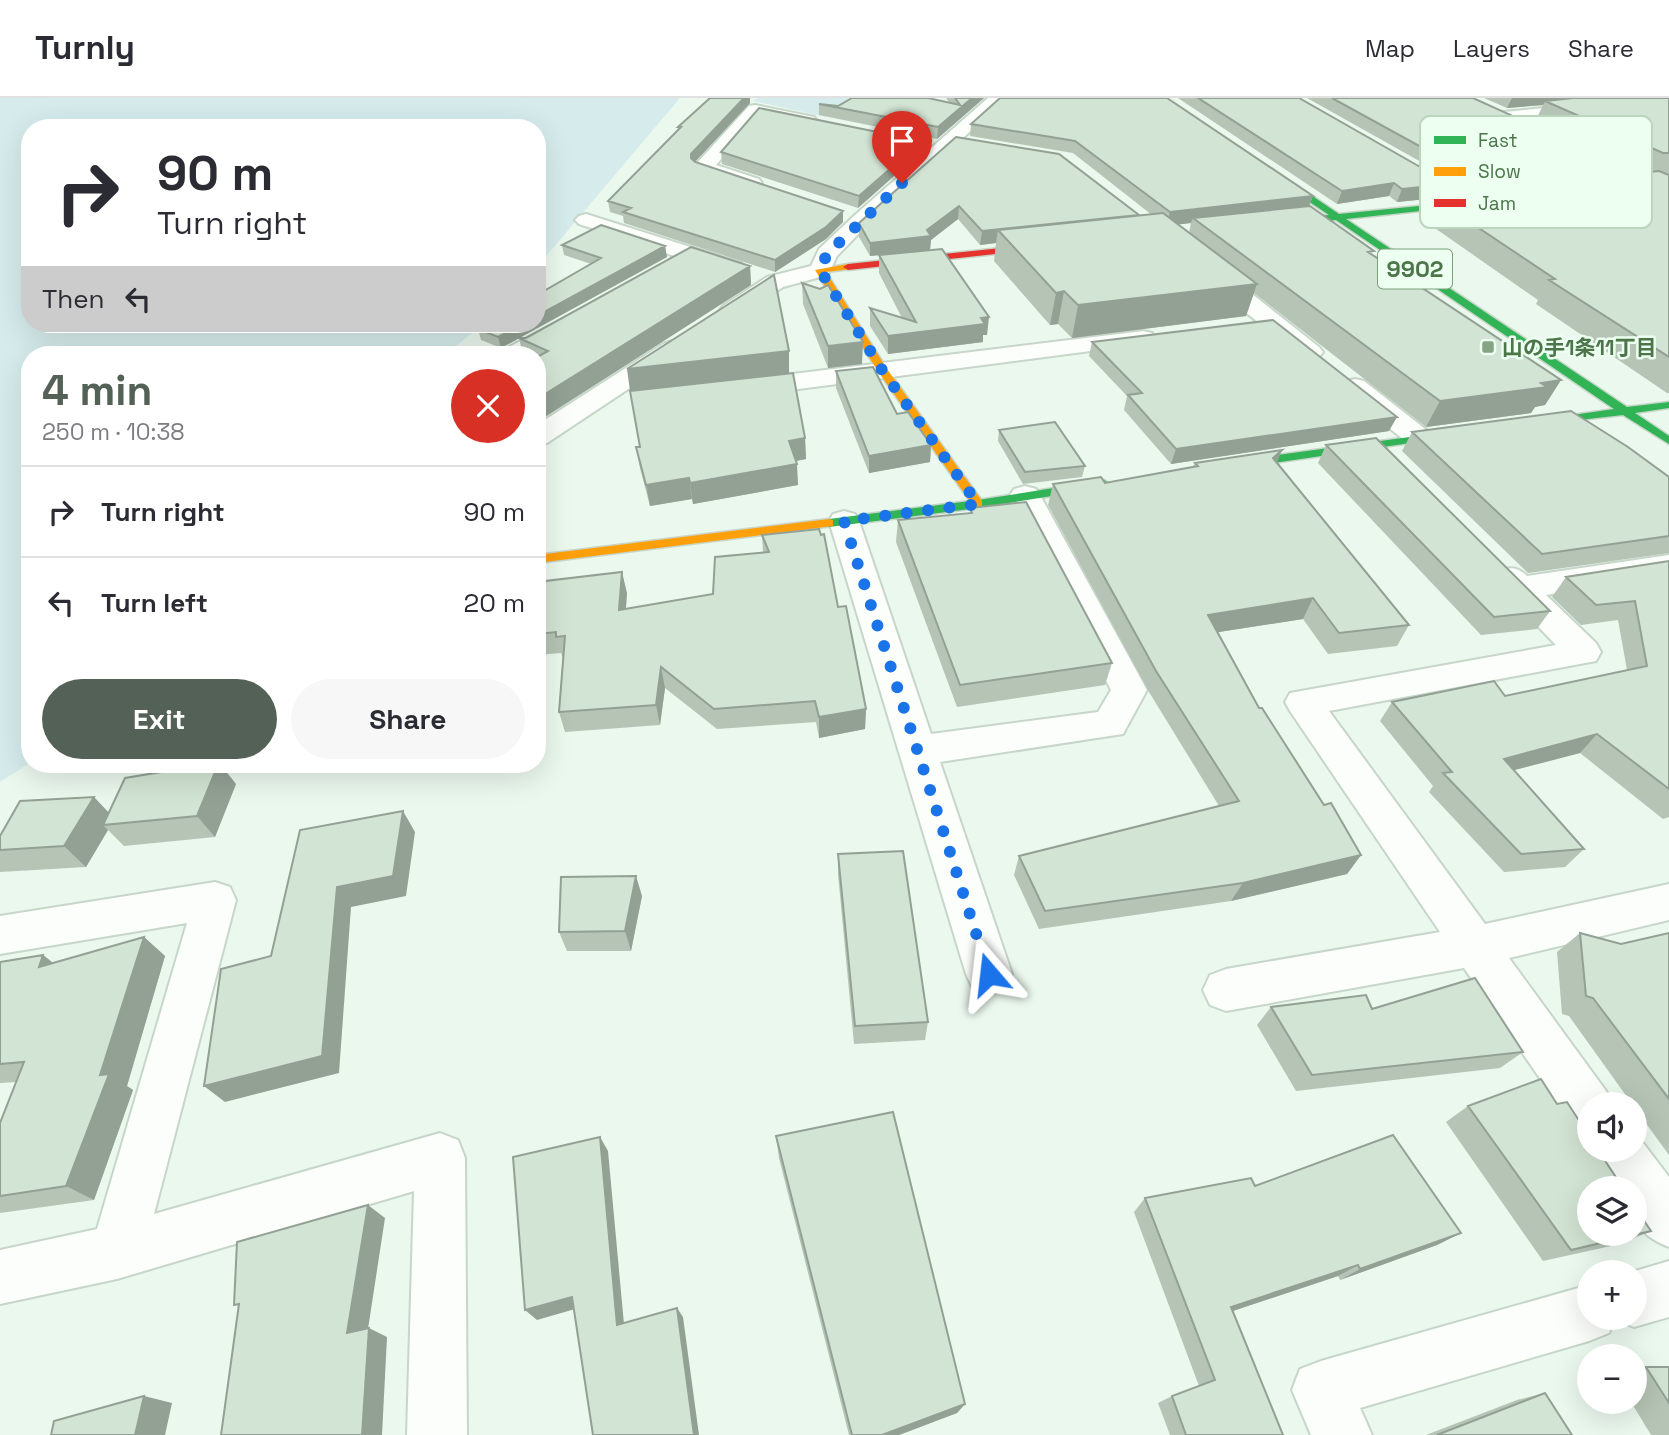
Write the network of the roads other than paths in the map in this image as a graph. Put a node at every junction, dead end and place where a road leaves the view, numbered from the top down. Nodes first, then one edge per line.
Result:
1 (998, 98) edge
2 (1627, 100) edge
3 (1669, 100) edge
4 (1484, 108) edge
5 (1502, 116) edge
6 (1511, 116) edge
7 (821, 123) edge
8 (914, 142) edge
9 (946, 144) junction
10 (976, 145) edge
11 (1250, 158) edge
12 (770, 189) edge
13 (1420, 208) edge
14 (836, 210) edge
15 (1338, 217) junction
16 (862, 219) junction
17 (586, 220) dead end
18 (1281, 223) edge
19 (1067, 244) edge
20 (692, 254) junction
21 (1193, 258) edge
22 (668, 268) edge
23 (820, 270) junction
24 (775, 282) junction
25 (584, 315) edge
26 (718, 319) edge
27 (1273, 323) junction
28 (1233, 328) edge
29 (694, 334) edge
30 (1166, 336) edge
31 (528, 346) edge
32 (882, 370) junction
33 (719, 391) edge
34 (1669, 405) edge
35 (1627, 412) junction
36 (546, 414) edge
37 (567, 417) junction
38 (1514, 426) edge
39 (546, 431) edge
40 (1473, 431) edge
41 (1419, 438) junction
42 (1669, 441) edge
43 (1375, 444) junction
44 (1214, 468) edge
45 (1404, 473) edge
46 (1119, 481) edge
47 (1025, 495) junction
48 (978, 504) junction
49 (844, 521) junction
50 (1481, 550) edge
51 (546, 558) edge
52 (1669, 565) edge
53 (1520, 588) junction
54 (919, 750) junction
55 (1669, 902) edge
56 (0, 934) edge
57 (1474, 946) junction
58 (989, 974) dead end
59 (1226, 990) dead end
60 (1578, 1092) edge
61 (1627, 1162) edge
62 (1669, 1221) edge
63 (117, 1252) junction
64 (0, 1277) edge
65 (1669, 1289) edge
66 (1647, 1295) edge
67 (1577, 1316) edge
68 (437, 1435) edge
69 (1342, 1435) edge

1 - 9 street
2 - 3 street
2 - 6 street
4 - 5 street
7 - 12 street
8 - 9 street
9 - 10 street
9 - 16 street
11 - 15 street, 9902
13 - 15 street
14 - 16 street
15 - 18 street
15 - 35 street, 9902
16 - 23 street
17 - 20 street
19 - 23 street
20 - 22 street
20 - 24 street
21 - 27 street
23 - 24 street
23 - 32 street
24 - 26 street
25 - 31 street
27 - 28 street
27 - 41 street
29 - 37 street
30 - 32 street
32 - 33 street
32 - 48 street
34 - 35 street
35 - 38 street
35 - 42 street, 9902
36 - 37 street
37 - 39 street
40 - 41 street
41 - 43 street
43 - 44 street
43 - 45 street
46 - 47 street
47 - 48 street
47 - 54 street
48 - 49 street
49 - 51 street
49 - 54 street
50 - 53 street
52 - 53 street
53 - 57 street
54 - 58 street
55 - 57 street
56 - 63 street
57 - 59 street
57 - 60 street
61 - 62 street
63 - 64 street
63 - 68 street
65 - 66 street
67 - 69 street

